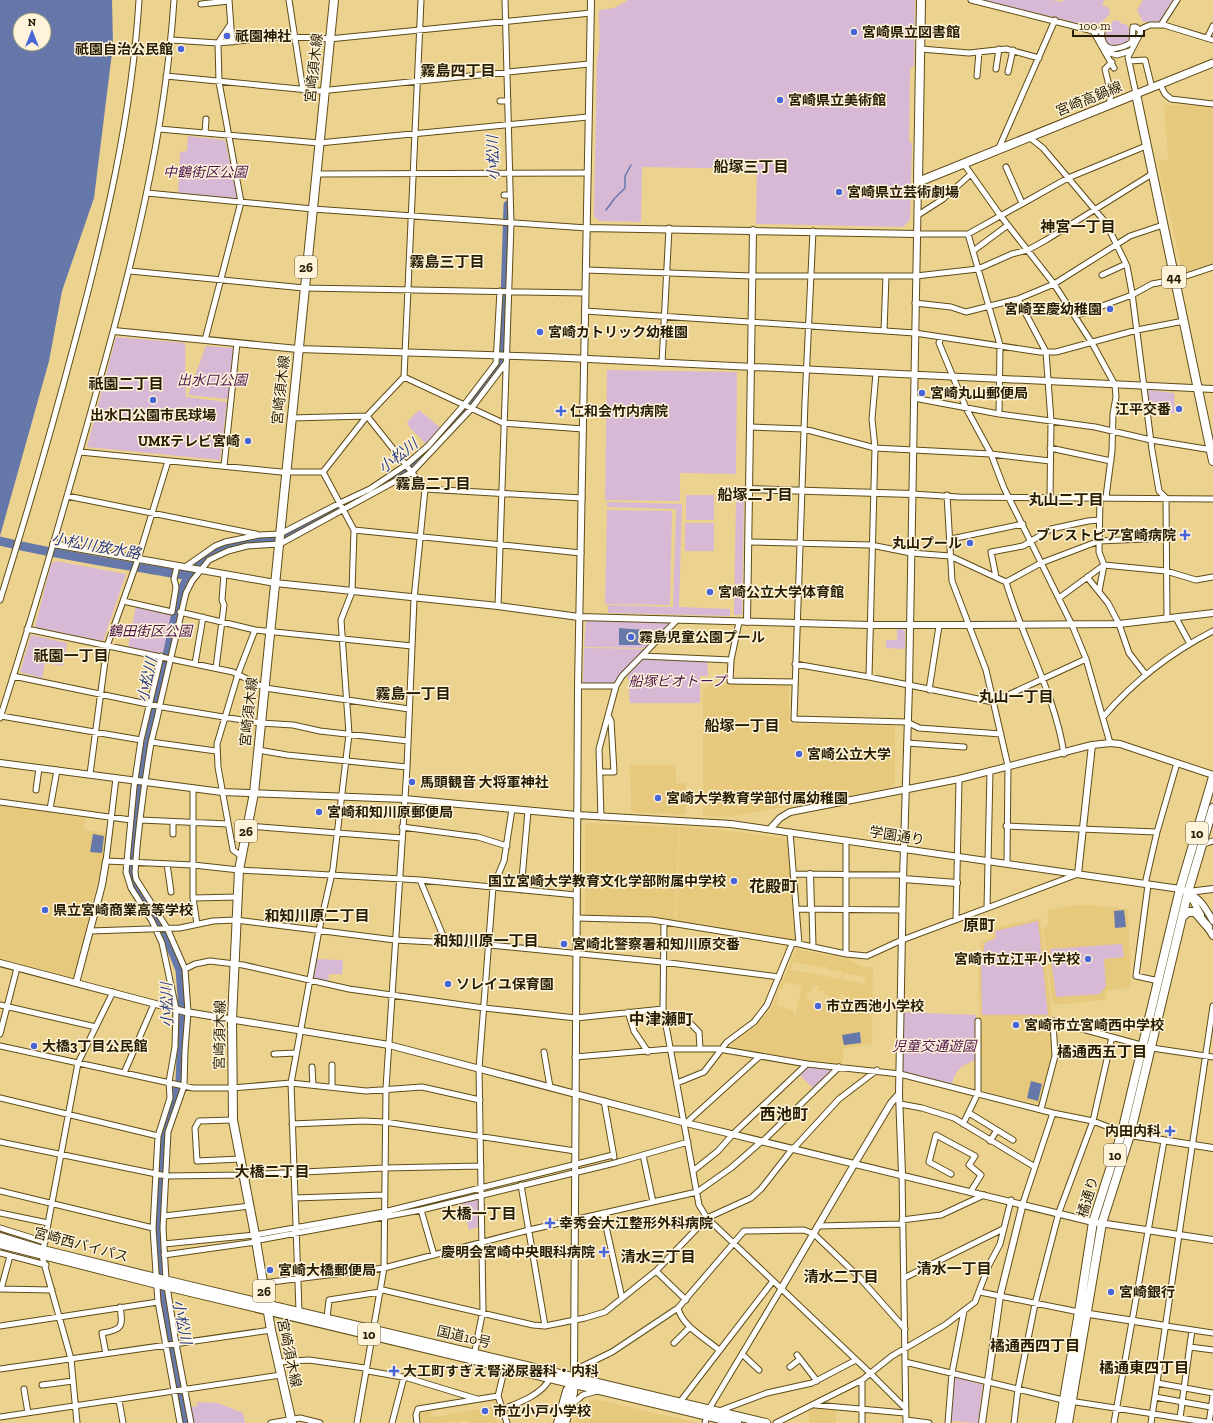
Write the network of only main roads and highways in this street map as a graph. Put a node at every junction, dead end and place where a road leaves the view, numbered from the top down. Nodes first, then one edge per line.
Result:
1 (334, 0) edge
2 (921, 0) edge
3 (1213, 63) edge
4 (1136, 94) junction
5 (1212, 450) edge
6 (1213, 460) edge
7 (1213, 776) edge
8 (1213, 808) edge
9 (1182, 918) junction
10 (1210, 924) edge
11 (1148, 1047) junction
12 (0, 1236) edge
13 (0, 1244) edge
14 (43, 1249) junction
15 (161, 1282) joint
16 (266, 1307) junction
17 (1083, 1313) junction
18 (374, 1332) junction
19 (474, 1357) junction
20 (573, 1376) junction
21 (1066, 1401) junction
22 (707, 1416) edge
23 (291, 1422) edge
24 (558, 1423) edge
25 (565, 1423) edge
26 (738, 1423) edge
27 (766, 1423) edge
28 (1060, 1423) edge
29 (1068, 1423) edge

1 - 16 main road, 宮崎須木線 / 26
2 - 4 main road, 宮崎高鍋線
3 - 4 main road
4 - 5 main road, 宮崎高鍋線 / 44
5 - 6 main road, 宮崎高鍋線 / 44
7 - 11 main road, 橘通り / 10
8 - 9 main road, 橘通り / 10
9 - 10 main road
9 - 11 main road, 橘通り / 10
11 - 17 main road, 橘通り / 10
11 - 17 main road, 橘通り / 10
12 - 14 main road, 宮崎西バイパス / 10
13 - 14 main road, 宮崎西バイパス / 10
14 - 15 main road, 宮崎西バイパス / 10
15 - 16 main road, 国道10号 / 10
16 - 18 main road, 国道10号 / 10
16 - 18 main road, 国道10号 / 10
16 - 23 main road, 宮崎須木線 / 26
17 - 21 main road, 橘通り / 10
18 - 19 main road, 国道10号 / 10
19 - 20 main road, 国道10号 / 10
19 - 20 main road, 国道10号 / 10
20 - 22 main road, 国道10号 / 10
20 - 22 main road, 国道10号 / 10
20 - 24 main road
20 - 25 main road
21 - 28 main road, 橘通り / 10
21 - 29 main road, 橘通り / 10
22 - 26 main road, 国道10号 / 10
22 - 27 main road, 国道10号 / 10

